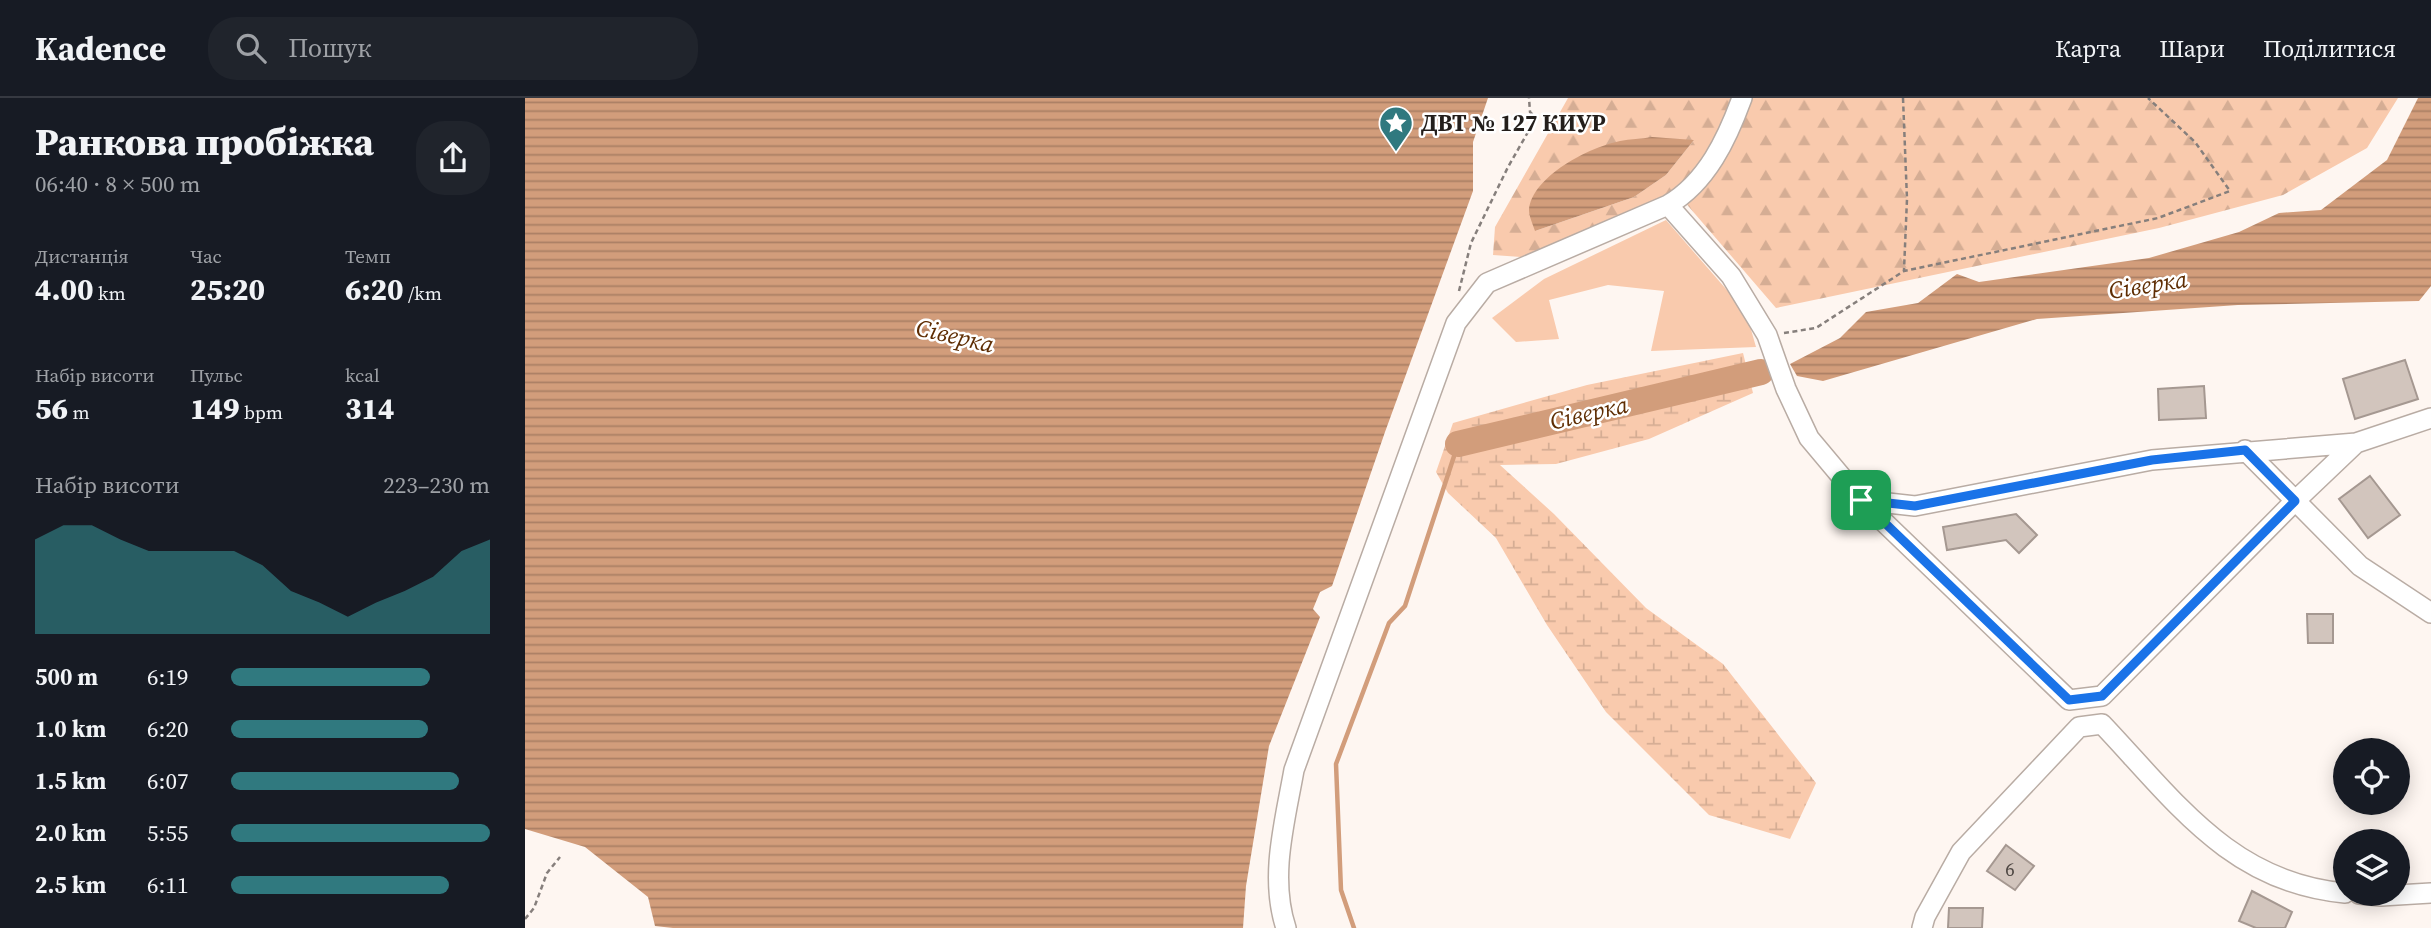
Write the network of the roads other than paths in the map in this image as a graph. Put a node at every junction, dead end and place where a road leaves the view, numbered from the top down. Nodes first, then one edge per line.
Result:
1 (1742, 98) edge
2 (1668, 205) junction
3 (2431, 418) edge
4 (2356, 443) junction
5 (2245, 450) junction
6 (1861, 500) junction
7 (2295, 501) junction
8 (2431, 613) edge
9 (2333, 892) edge
10 (2431, 893) edge
11 (2410, 894) edge
12 (1283, 921) edge
13 (1922, 928) edge

1 - 2 street
2 - 6 street
2 - 12 street
3 - 4 street
4 - 5 street
4 - 7 street
5 - 6 street
5 - 7 street
6 - 7 street
7 - 8 street
9 - 13 street
10 - 11 street

